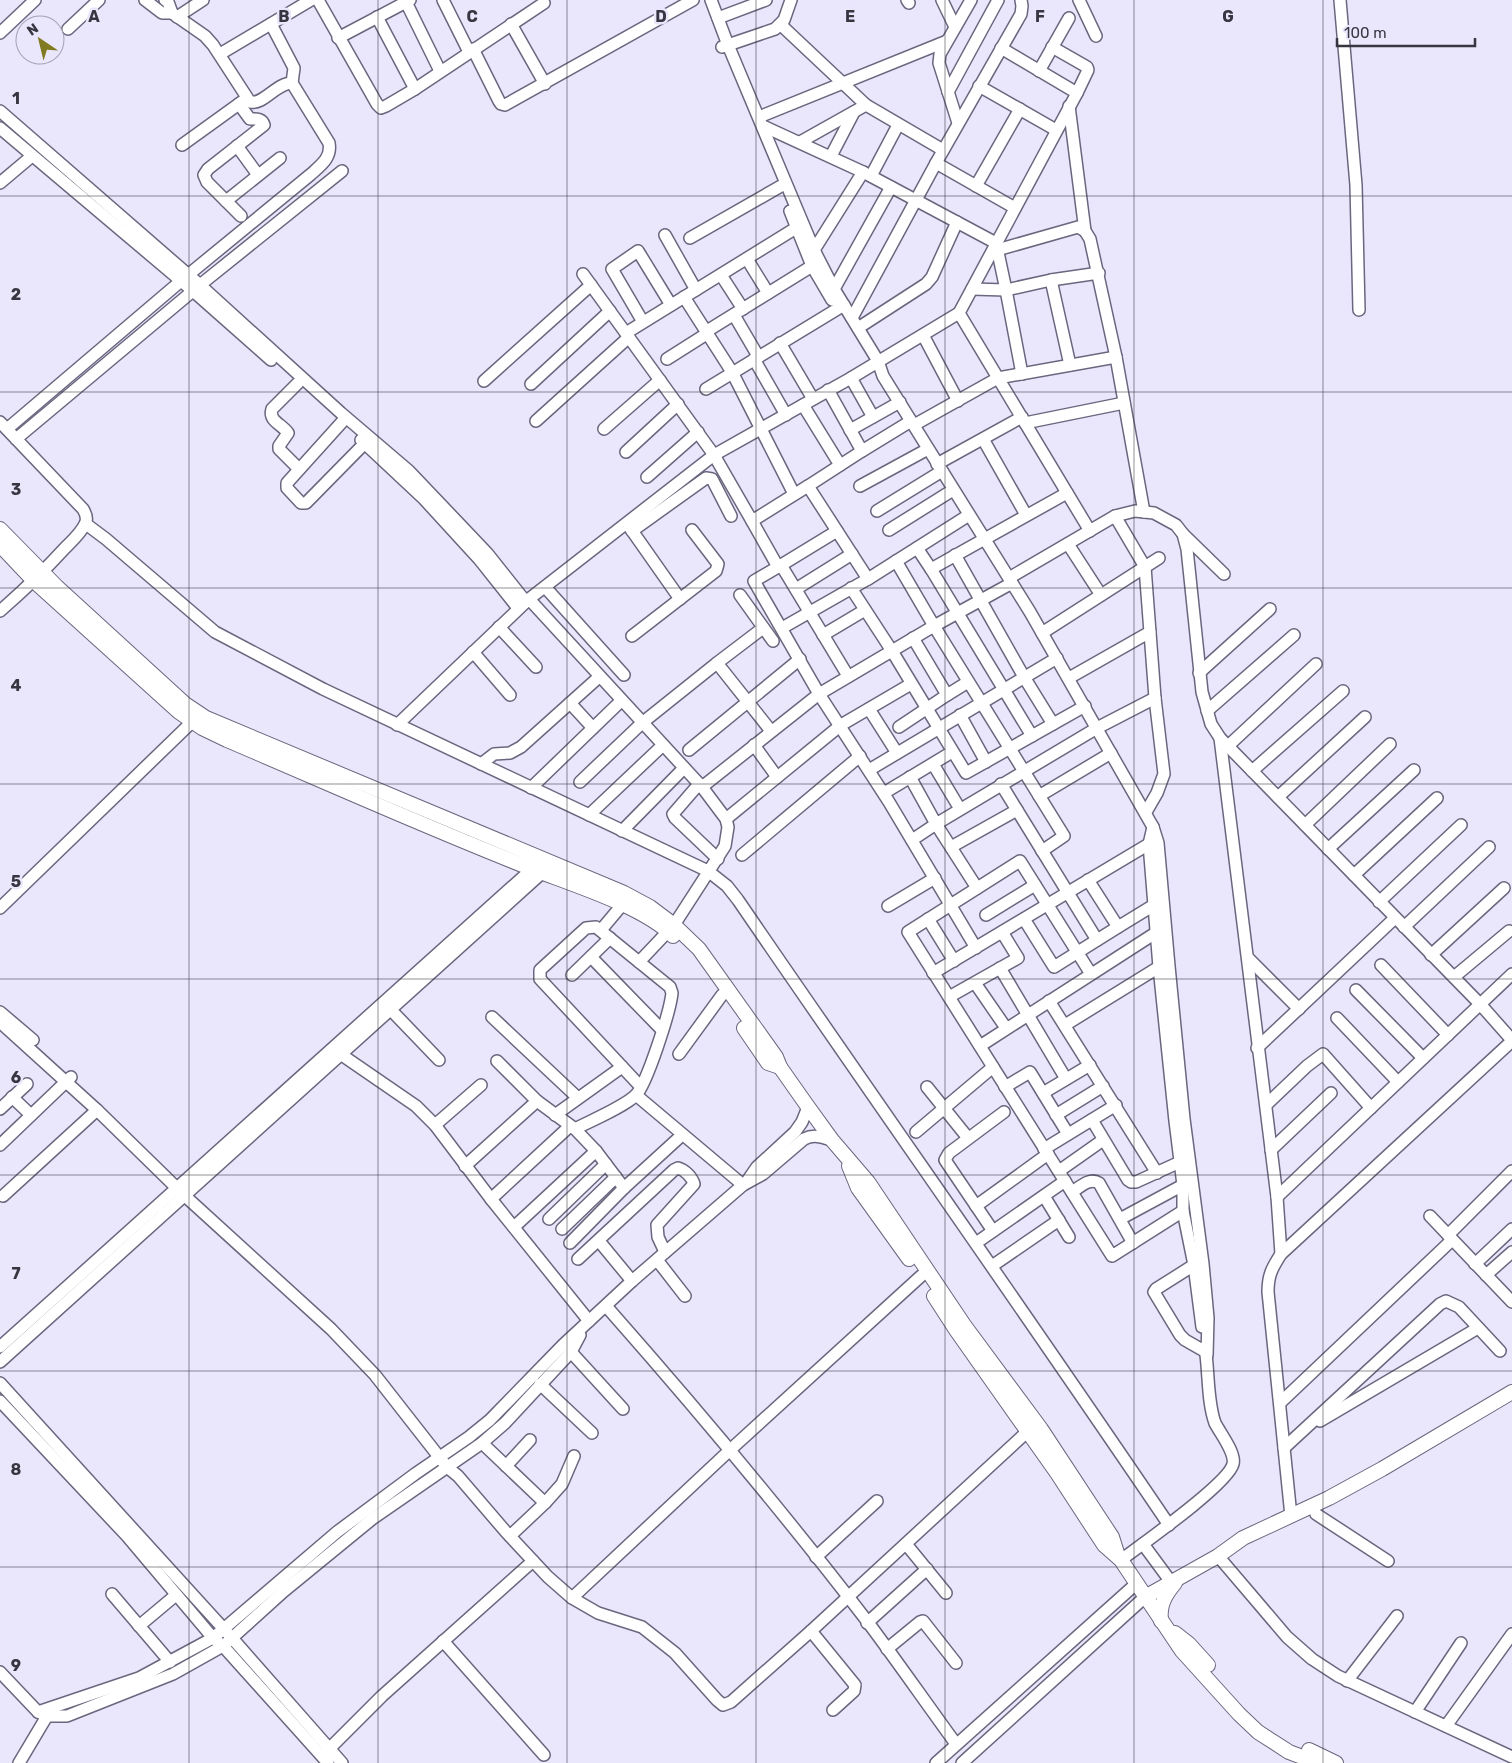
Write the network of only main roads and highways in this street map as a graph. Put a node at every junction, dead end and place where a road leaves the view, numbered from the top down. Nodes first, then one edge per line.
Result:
1 (0, 529) edge
2 (0, 545) edge
3 (38, 577) junction
4 (671, 928) junction
5 (780, 1067) junction
6 (845, 1156) junction
7 (1512, 1392) edge
8 (1512, 1403) edge
9 (1218, 1556) junction
10 (1119, 1558) junction
11 (1176, 1580) junction
12 (1145, 1598) junction
13 (1162, 1622) junction
14 (1318, 1763) edge
15 (1336, 1763) edge

1 - 3 main road
2 - 3 main road
3 - 4 main road
3 - 4 main road
4 - 5 main road
4 - 5 main road
5 - 6 main road
6 - 10 main road
6 - 10 main road
7 - 9 main road
8 - 9 main road
9 - 11 main road
10 - 12 main road
11 - 12 main road
11 - 13 main road
12 - 13 main road
13 - 14 main road
13 - 15 main road

